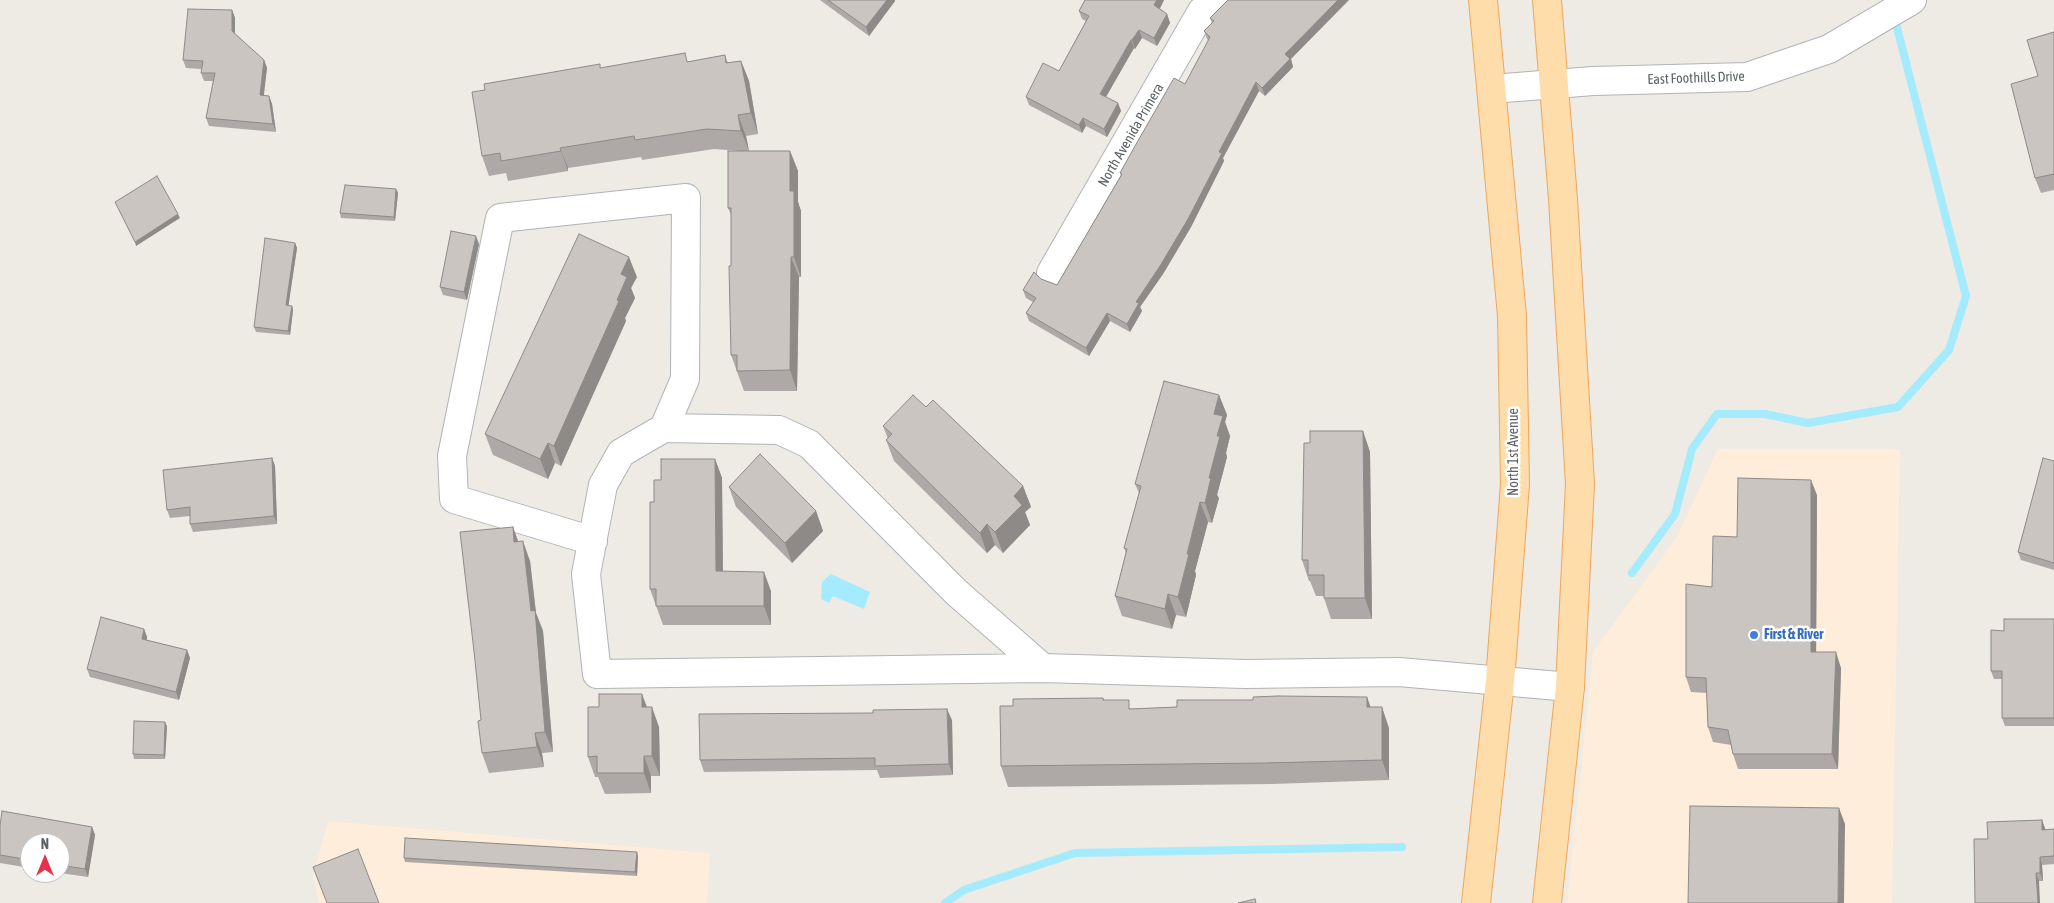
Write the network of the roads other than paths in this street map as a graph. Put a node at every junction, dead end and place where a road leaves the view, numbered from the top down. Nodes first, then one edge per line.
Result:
1 (1214, 0) edge
2 (1482, 0) edge
3 (1547, 0) edge
4 (1910, 1) edge
5 (1554, 84) junction
6 (1492, 89) junction
7 (1052, 273) dead end
8 (664, 428) junction
9 (593, 540) junction
10 (1043, 668) junction
11 (1500, 681) junction
12 (1570, 688) junction
13 (1476, 903) edge
14 (1547, 903) edge

1 - 7 street, North Avenida Primera
2 - 6 main road, North 1st Avenue
3 - 5 main road
4 - 5 street, East Foothills Drive
5 - 6 street, East Foothills Drive
5 - 12 main road
6 - 11 main road, North 1st Avenue
8 - 9 street
8 - 9 street
8 - 10 street
9 - 10 street
10 - 11 street
11 - 12 street
11 - 13 main road, North 1st Avenue
12 - 14 main road

